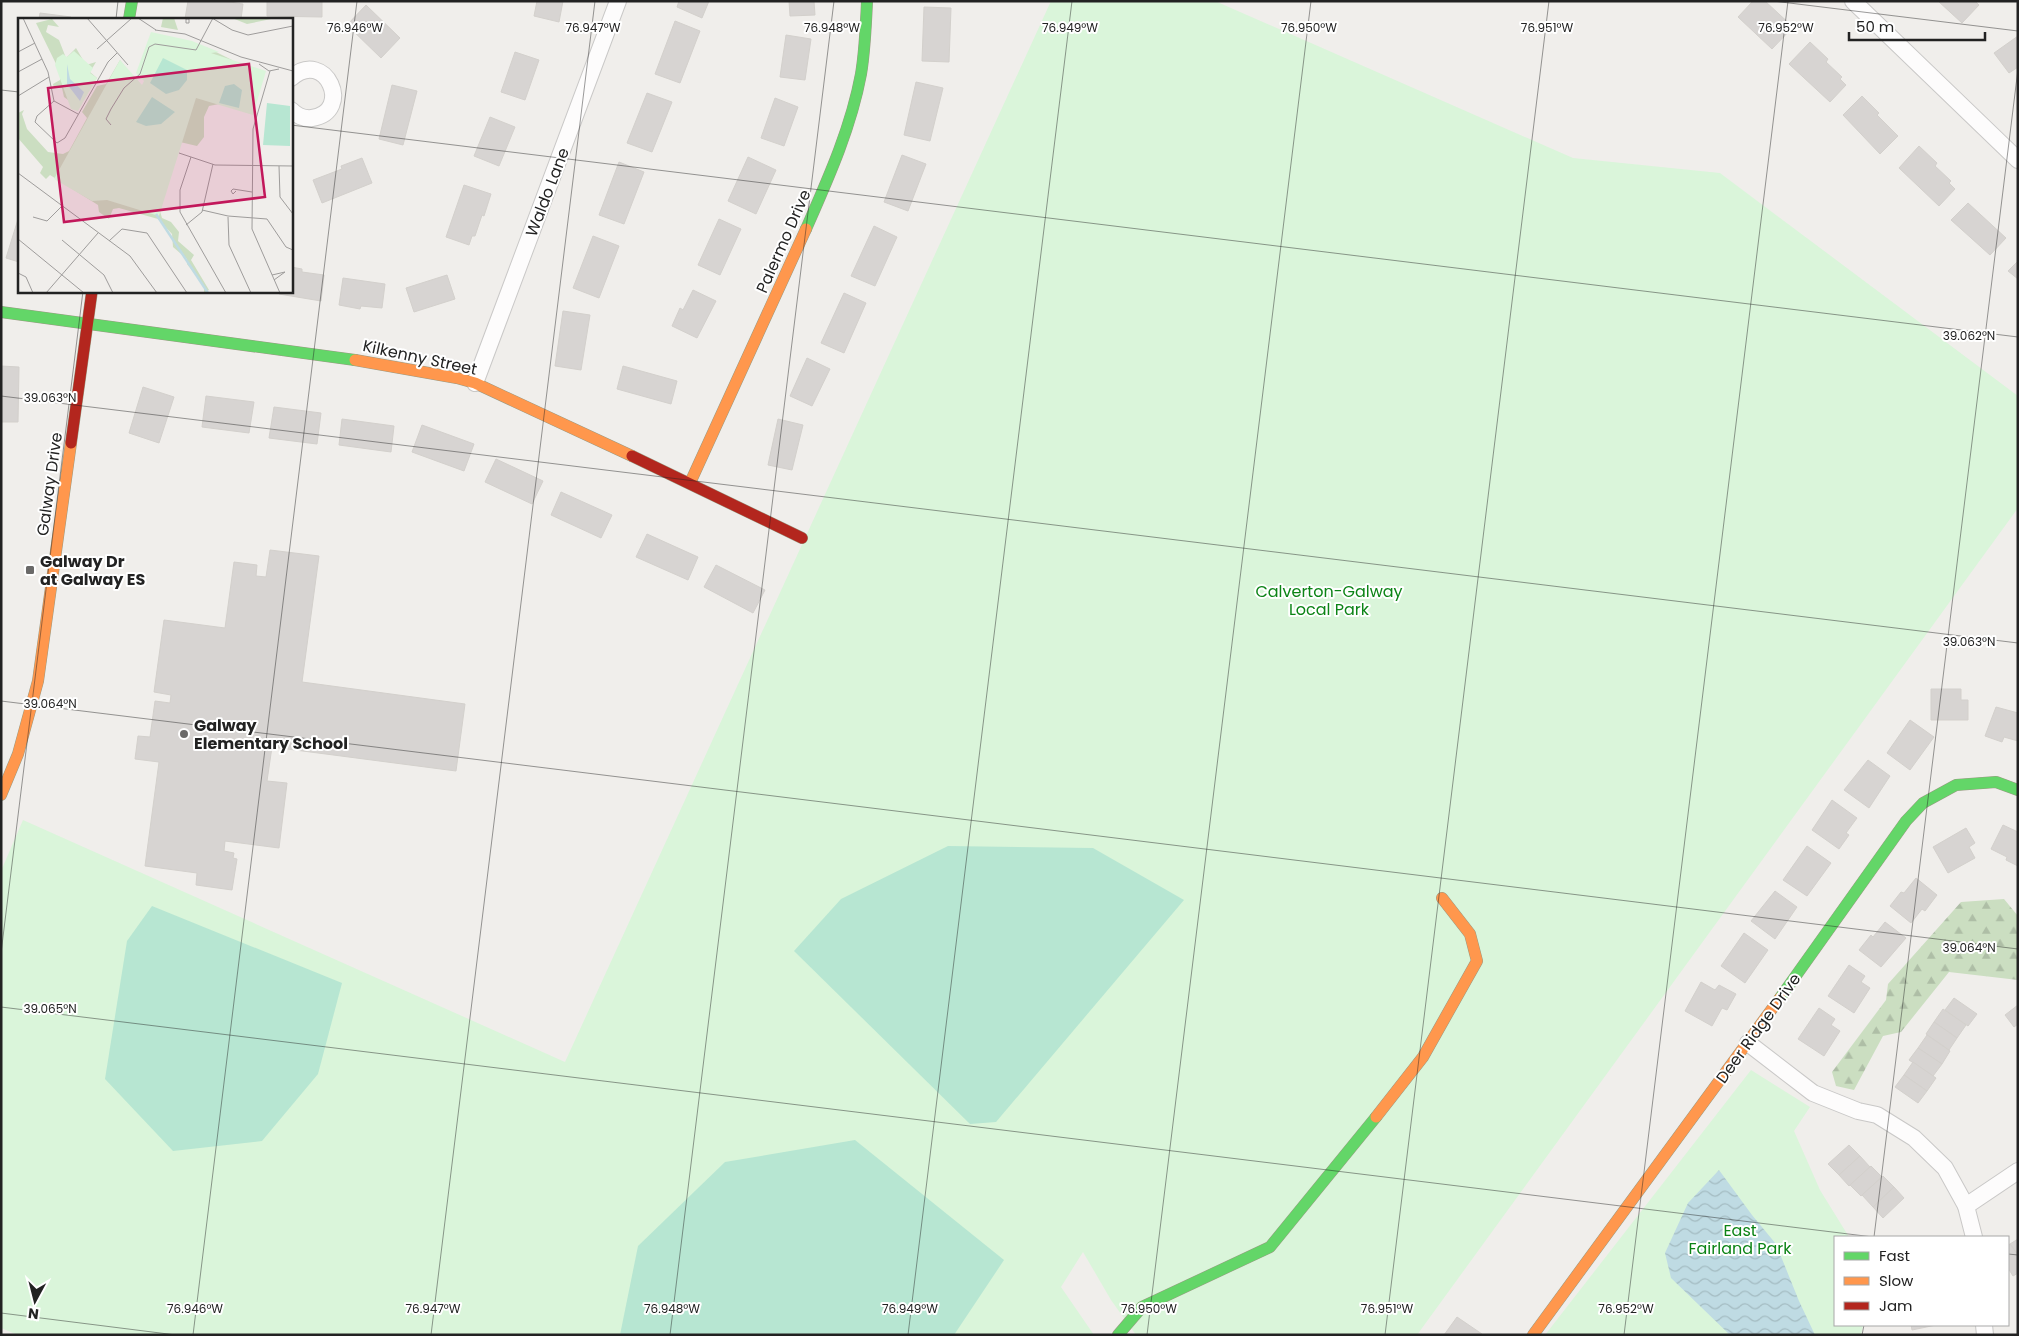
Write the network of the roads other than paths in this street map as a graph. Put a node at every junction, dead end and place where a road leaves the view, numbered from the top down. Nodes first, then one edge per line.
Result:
1 (132, 1) edge
2 (618, 1) edge
3 (867, 1) edge
4 (1853, 1) edge
5 (130, 18) edge
6 (292, 77) edge
7 (292, 111) edge
8 (2018, 160) edge
9 (92, 292) edge
10 (1, 312) edge
11 (87, 324) junction
12 (475, 383) junction
13 (690, 483) junction
14 (802, 538) dead end
15 (2018, 790) edge
16 (1, 795) edge
17 (1442, 898) dead end
18 (1748, 1042) junction
19 (2018, 1170) edge
20 (1966, 1206) junction
21 (1974, 1236) edge
22 (1118, 1335) edge
23 (1533, 1335) edge

1 - 5 street
2 - 12 street, Waldo Lane
3 - 13 street, Palermo Drive
4 - 8 street
6 - 7 street
9 - 11 street, Galway Drive
10 - 11 street, Kilkenny Street
11 - 12 street, Kilkenny Street
11 - 16 street, Galway Drive
12 - 13 street, Kilkenny Street
13 - 14 street, Kilkenny Street
15 - 18 street, Deer Ridge Drive
17 - 22 street
18 - 20 street
18 - 23 street, Deer Ridge Drive
19 - 20 street
20 - 21 street

